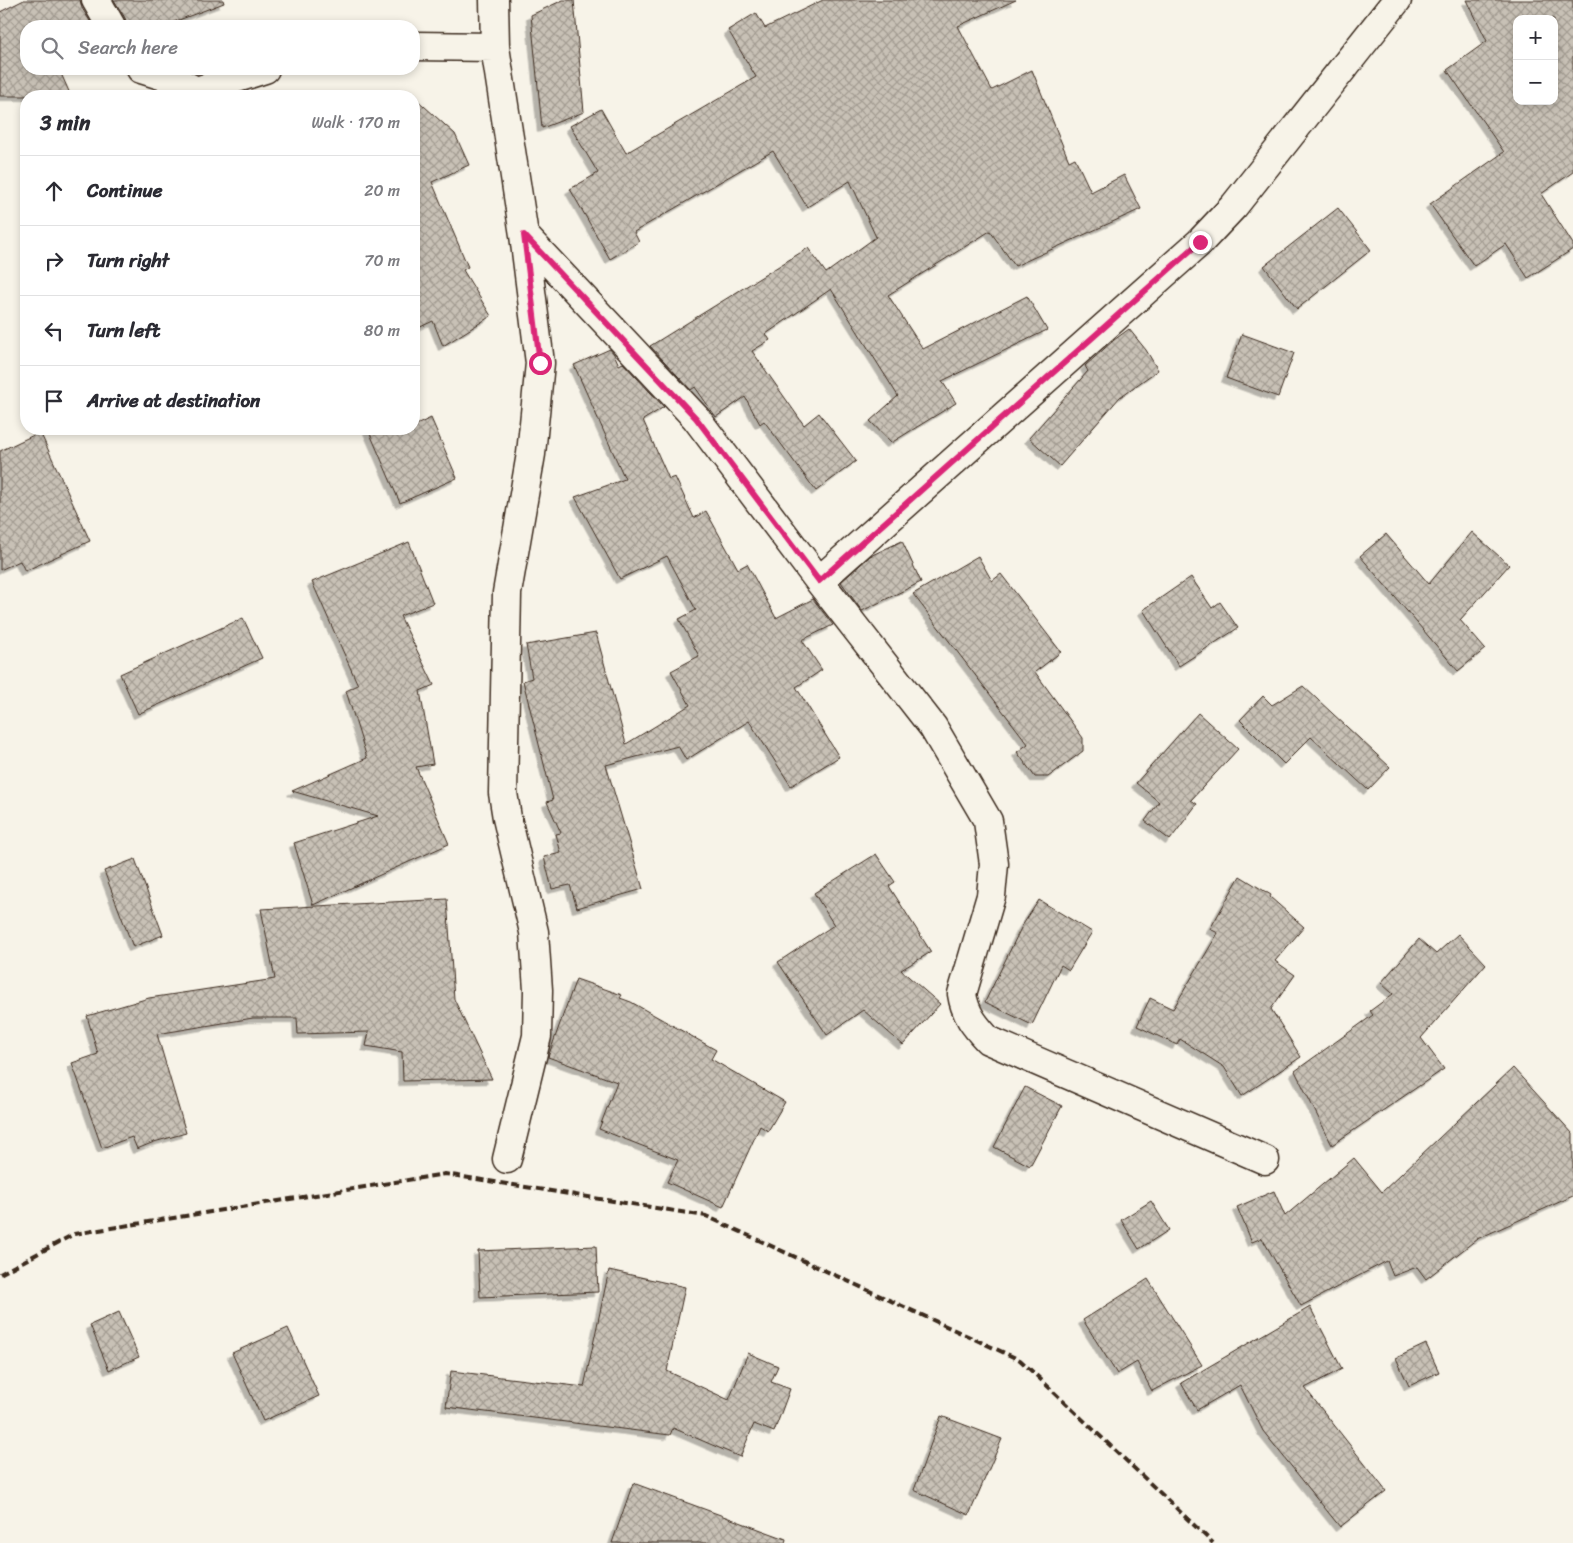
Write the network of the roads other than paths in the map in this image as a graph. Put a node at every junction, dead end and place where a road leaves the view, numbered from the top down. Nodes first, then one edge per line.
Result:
1 (96, 0) edge
2 (494, 0) edge
3 (1397, 0) edge
4 (108, 20) edge
5 (420, 46) edge
6 (495, 47) junction
7 (160, 75) edge
8 (246, 75) edge
9 (194, 90) edge
10 (199, 90) edge
11 (524, 235) junction
12 (819, 581) junction
13 (507, 1159) dead end
14 (1265, 1160) dead end

1 - 4 street
2 - 6 street
3 - 12 street
5 - 6 street
6 - 11 street
7 - 9 street
8 - 10 street
11 - 12 street
11 - 13 street
12 - 14 street

